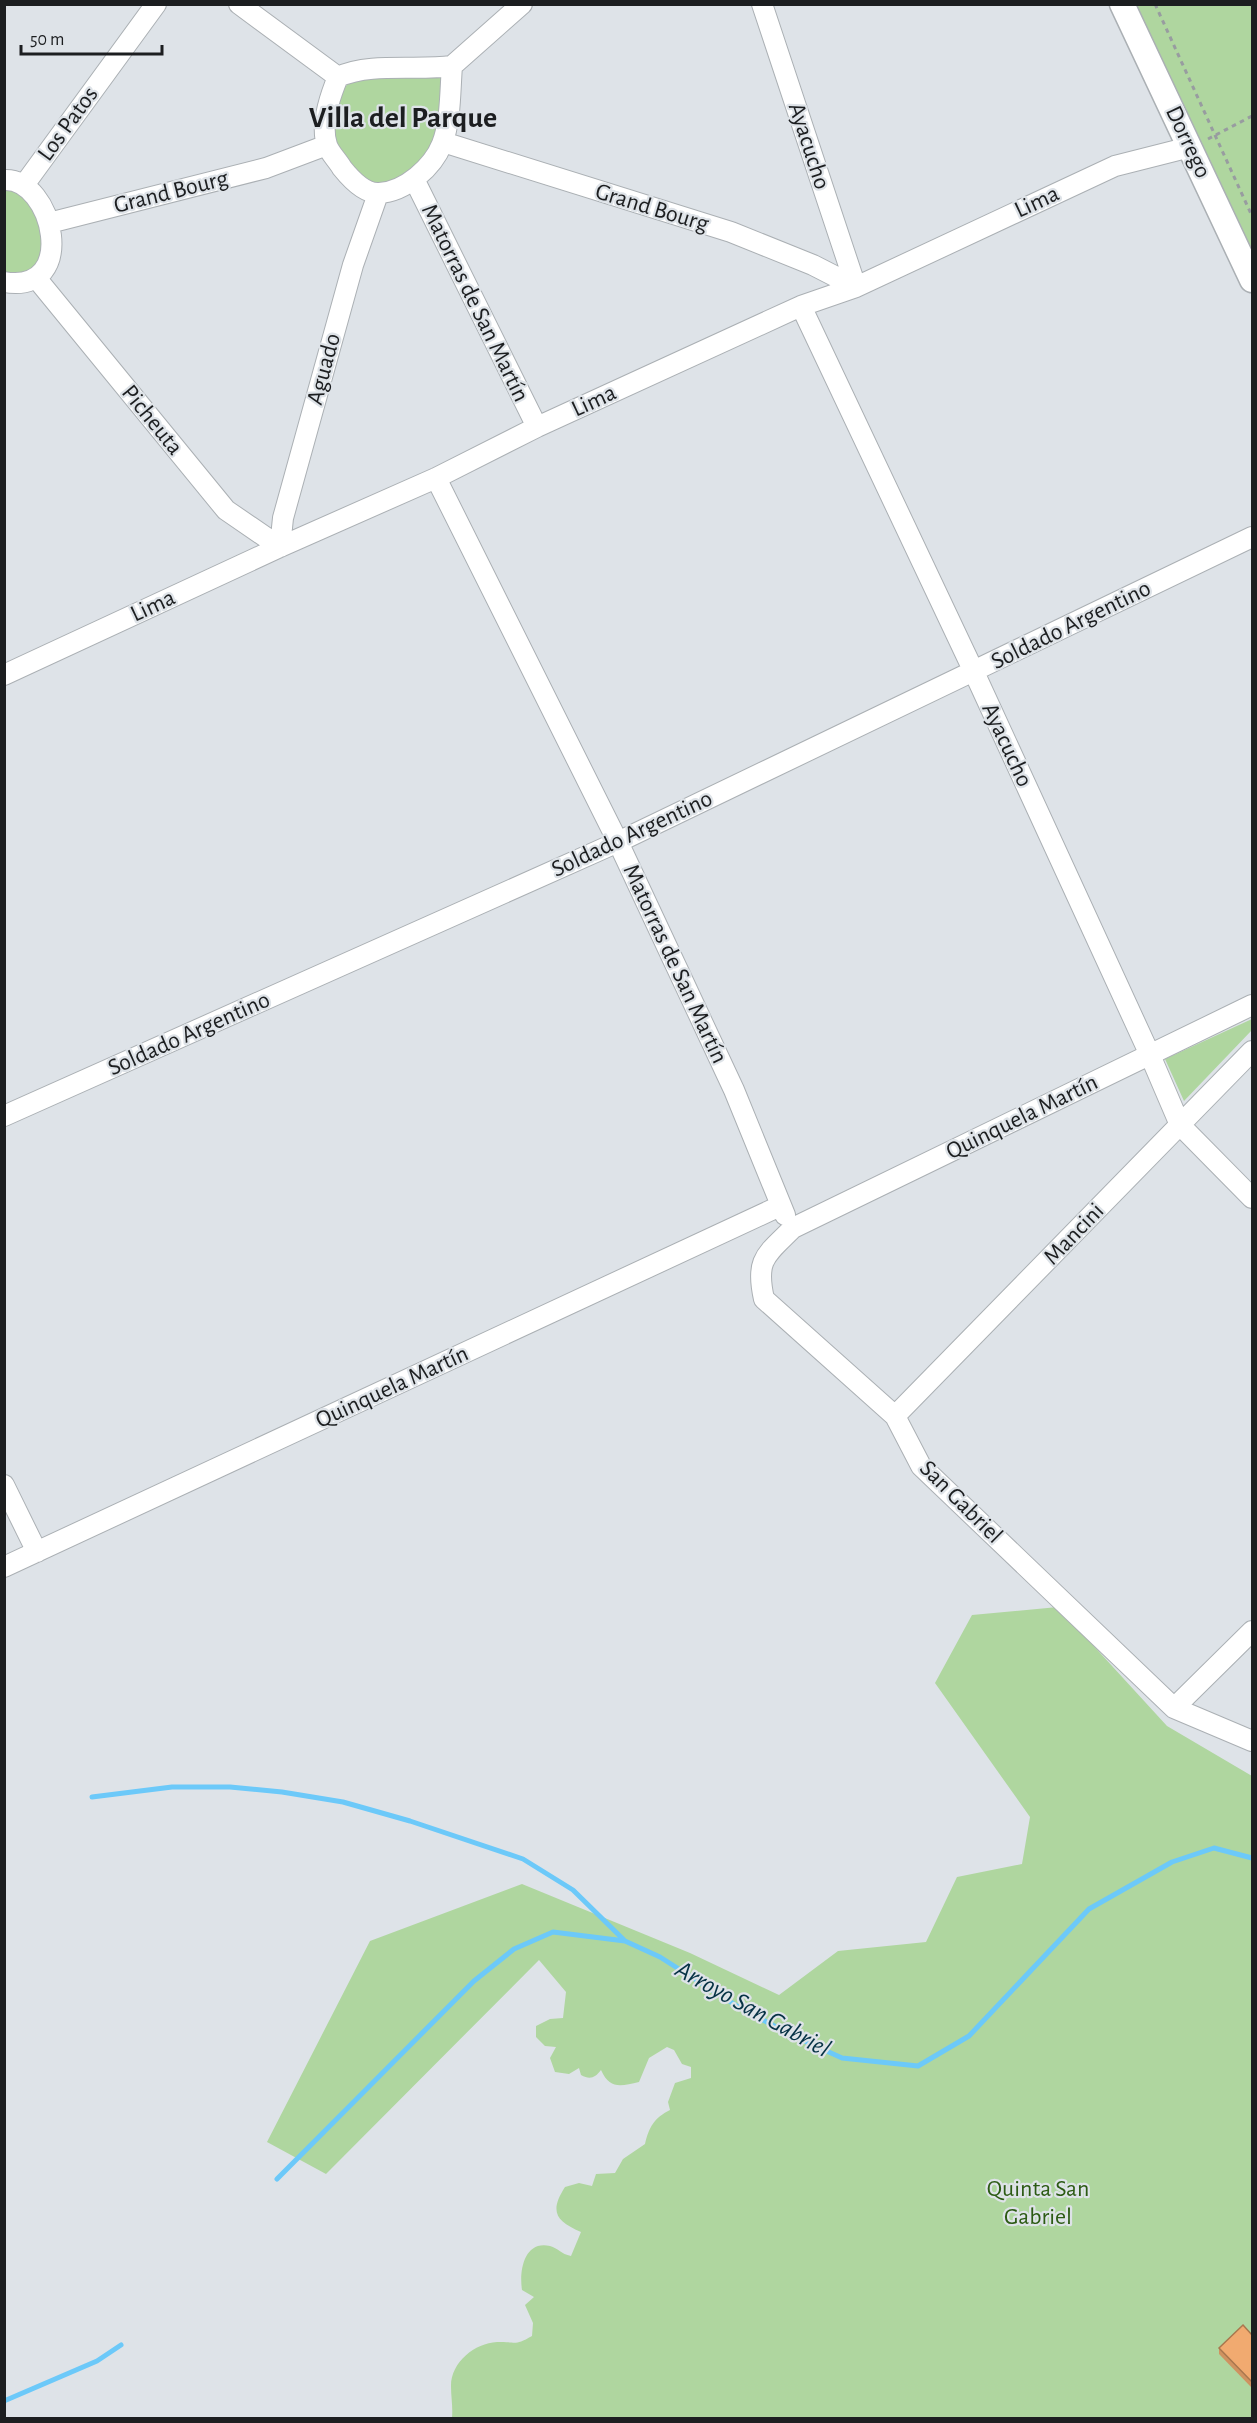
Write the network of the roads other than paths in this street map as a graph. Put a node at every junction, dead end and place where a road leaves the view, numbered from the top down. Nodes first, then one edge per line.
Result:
1 (156, 4) edge
2 (239, 4) edge
3 (522, 4) edge
4 (762, 4) edge
5 (1122, 4) edge
6 (452, 66) junction
7 (338, 77) junction
8 (443, 142) junction
9 (327, 145) junction
10 (1190, 147) junction
11 (414, 179) junction
12 (14, 182) edge
13 (378, 194) junction
14 (49, 223) junction
15 (37, 279) junction
16 (1252, 280) edge
17 (4, 282) edge
18 (856, 287) junction
19 (801, 306) junction
20 (537, 427) junction
21 (436, 478) junction
22 (1252, 537) edge
23 (280, 547) junction
24 (974, 672) junction
25 (4, 675) edge
26 (618, 842) junction
27 (1252, 1005) edge
28 (1252, 1051) edge
29 (1150, 1055) junction
30 (4, 1116) edge
31 (1180, 1125) junction
32 (1252, 1198) edge
33 (780, 1206) junction
34 (792, 1228) junction
35 (895, 1416) junction
36 (4, 1485) edge
37 (37, 1552) junction
38 (4, 1568) edge
39 (1252, 1631) edge
40 (1174, 1708) junction
41 (1252, 1741) edge

1 - 12 street, Los Patos
2 - 7 street
3 - 6 street
4 - 18 street, Ayacucho
5 - 10 street, Dorrego
6 - 7 street
6 - 8 street
7 - 9 street
8 - 11 street
8 - 18 street, Grand Bourg
9 - 13 street
9 - 14 street, Grand Bourg
10 - 16 street, Dorrego
10 - 18 street, Lima
11 - 13 street
11 - 20 street, Matorras de San Martín
12 - 14 street
13 - 23 street, Aguado
14 - 15 street
15 - 17 street
15 - 23 street, Picheuta
18 - 19 street, Lima
19 - 20 street, Lima
19 - 24 street, Ayacucho
20 - 21 street, Lima
21 - 23 street, Lima
21 - 26 street, Matorras de San Martín
22 - 24 street, Soldado Argentino
23 - 25 street, Lima
24 - 26 street, Soldado Argentino
24 - 29 street, Ayacucho
26 - 30 street, Soldado Argentino
26 - 33 street, Matorras de San Martín
27 - 29 street, Quinquela Martín
28 - 31 street, Mancini
29 - 31 street, Ayacucho
29 - 34 street, Quinquela Martín
31 - 32 street
31 - 35 street, Mancini
33 - 34 street, Matorras de San Martín
33 - 37 street, Quinquela Martín
34 - 35 street, San Gabriel
35 - 40 street, San Gabriel
36 - 37 street
37 - 38 street, Quinquela Martín
39 - 40 street
40 - 41 street

